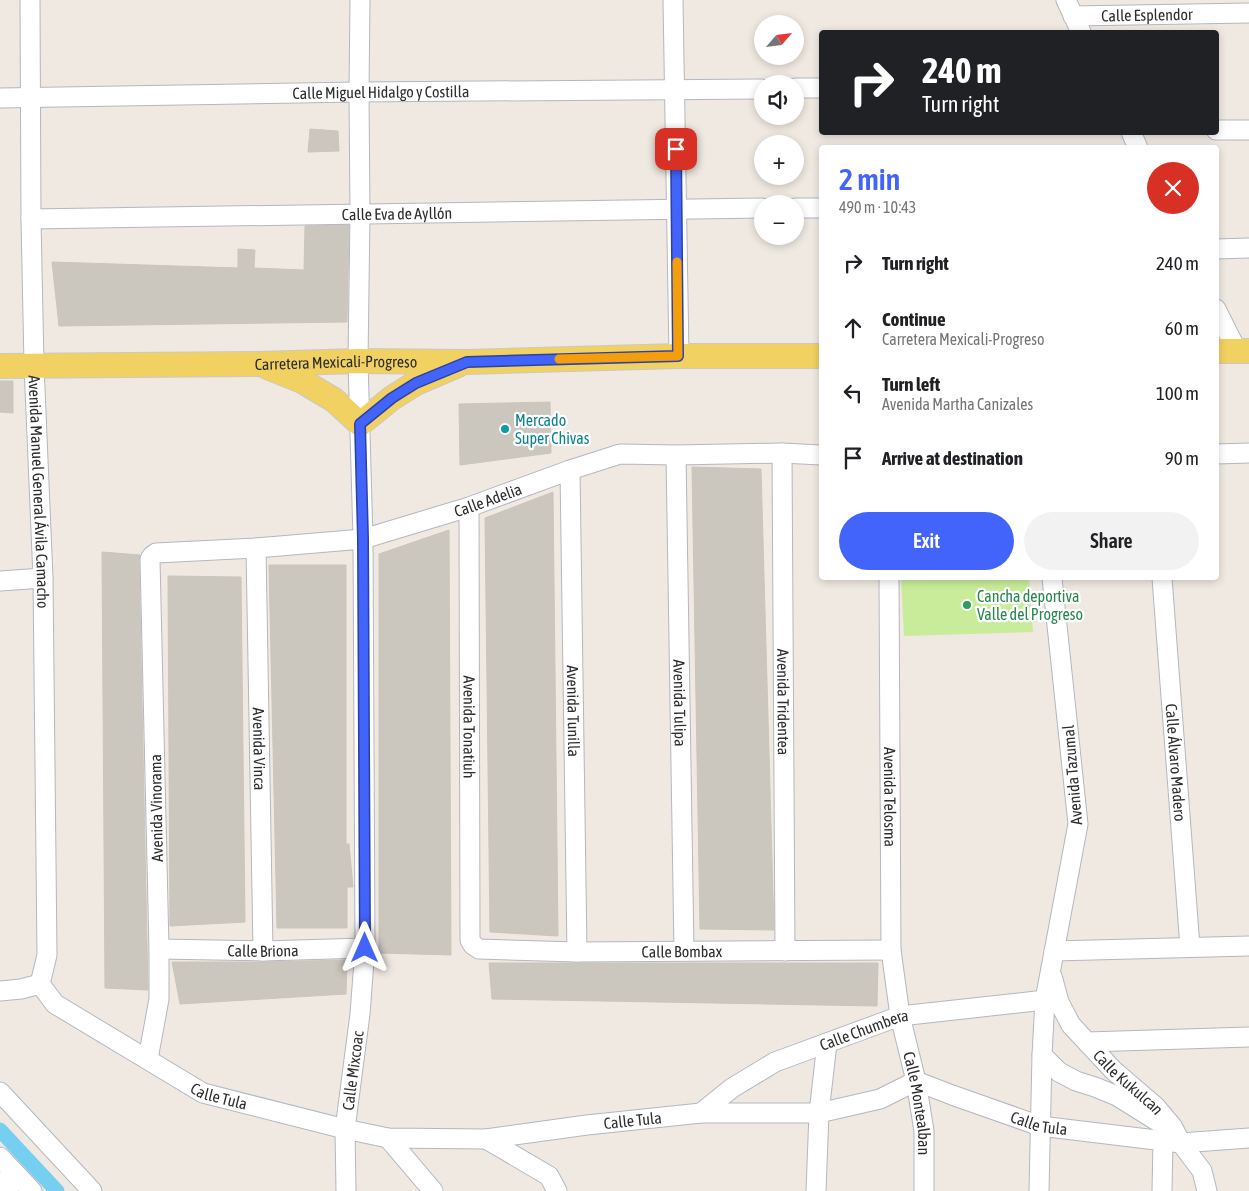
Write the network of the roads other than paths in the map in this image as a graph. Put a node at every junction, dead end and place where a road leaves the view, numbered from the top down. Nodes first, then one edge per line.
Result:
1 (30, 0) edge
2 (360, 0) edge
3 (673, 0) edge
4 (1177, 7) edge
5 (1249, 13) edge
6 (1073, 16) edge
7 (804, 88) edge
8 (819, 88) edge
9 (754, 89) edge
10 (675, 90) junction
11 (359, 93) junction
12 (31, 97) junction
13 (0, 98) edge
14 (1219, 130) edge
15 (1249, 130) edge
16 (754, 208) edge
17 (804, 208) edge
18 (819, 208) edge
19 (676, 209) junction
20 (360, 214) junction
21 (31, 219) junction
22 (1249, 248) edge
23 (1219, 249) edge
24 (1219, 316) edge
25 (1234, 351) edge
26 (678, 356) junction
27 (819, 356) edge
28 (358, 360) junction
29 (467, 362) junction
30 (259, 364) junction
31 (34, 365) junction
32 (0, 366) edge
33 (360, 424) junction
34 (782, 453) junction
35 (1249, 453) edge
36 (1219, 454) edge
37 (676, 455) junction
38 (819, 456) edge
39 (570, 470) junction
40 (468, 507) junction
41 (363, 539) junction
42 (256, 548) junction
43 (152, 556) joint
44 (43, 578) junction
45 (890, 580) edge
46 (1052, 580) edge
47 (1162, 580) edge
48 (0, 581) edge
49 (473, 945) joint
50 (1249, 946) edge
51 (1190, 947) junction
52 (365, 948) junction
53 (159, 950) junction
54 (891, 950) junction
55 (262, 951) junction
56 (684, 951) junction
57 (786, 951) junction
58 (1054, 951) junction
59 (577, 952) junction
60 (1050, 972) junction
61 (40, 984) junction
62 (0, 991) edge
63 (1045, 1000) junction
64 (900, 1016) junction
65 (1249, 1037) edge
66 (1088, 1042) junction
67 (827, 1043) junction
68 (1042, 1055) junction
69 (148, 1059) junction
70 (916, 1081) junction
71 (0, 1092) edge
72 (701, 1113) junction
73 (819, 1113) junction
74 (1040, 1126) junction
75 (345, 1129) junction
76 (1172, 1137) junction
77 (388, 1138) junction
78 (1249, 1138) edge
79 (486, 1139) junction
80 (0, 1157) edge
81 (1202, 1171) junction
82 (0, 1181) edge
83 (9, 1191) edge
84 (32, 1191) edge
85 (92, 1191) edge
86 (346, 1191) edge
87 (433, 1191) edge
88 (557, 1191) edge
89 (816, 1191) edge
90 (924, 1191) edge
91 (1039, 1191) edge
92 (1162, 1191) edge
93 (1207, 1191) edge
94 (1217, 1191) edge

1 - 12 street, Avenida Manuel General Ávila Camacho
2 - 11 street, Calle Mixcoac
3 - 10 street
4 - 5 street, Calle Esplendor
4 - 6 street, Calle Esplendor
7 - 8 street
9 - 10 street, Calle Miguel Hidalgo y Costilla
10 - 11 street, Calle Miguel Hidalgo y Costilla
10 - 19 street
11 - 12 street, Calle Miguel Hidalgo y Costilla
11 - 20 street, Calle Mixcoac
12 - 13 street, Calle Miguel Hidalgo y Costilla
12 - 21 street, Avenida Manuel General Ávila Camacho
14 - 15 street
16 - 19 street, Calle Eva de Ayllón
17 - 18 street
19 - 20 street, Calle Eva de Ayllón
19 - 26 street
20 - 21 street, Calle Eva de Ayllón
20 - 28 street, Calle Mixcoac
21 - 31 street, Avenida Manuel General Ávila Camacho
22 - 23 street
24 - 25 street
26 - 27 main road, Carretera Mexicali-Progreso
26 - 29 main road, Carretera Mexicali-Progreso
28 - 29 main road, Carretera Mexicali-Progreso
28 - 30 main road, Carretera Mexicali-Progreso
28 - 33 street, Calle Mixcoac
29 - 33 main road
30 - 31 main road, Carretera Mexicali-Progreso
30 - 33 main road
31 - 32 main road, Carretera Mexicali-Progreso
31 - 44 street, Avenida Manuel General Ávila Camacho
33 - 41 street, Calle Mixcoac
34 - 37 street, Calle Adelia
34 - 38 street, Calle Adelia
34 - 57 street, Avenida Tridentea
35 - 36 street
37 - 39 street, Calle Adelia
37 - 56 street, Avenida Tulipa
39 - 40 street, Calle Adelia
39 - 59 street, Avenida Tunilla
40 - 41 street, Calle Adelia
40 - 49 street, Avenida Tonatiuh
41 - 42 street, Calle Adelia
41 - 52 street, Calle Mixcoac
42 - 43 street, Calle Adelia
42 - 55 street, Avenida Vinca
43 - 53 street, Avenida Vinorama
44 - 48 street
44 - 61 street, Avenida Manuel General Ávila Camacho
45 - 54 street, Avenida Telosma
46 - 58 street, Avenida Tazumal
47 - 51 street, Calle Álvaro Madero
49 - 59 street, Calle Bombax
50 - 51 street
51 - 58 street
52 - 55 street, Calle Briona
52 - 75 street, Calle Mixcoac
53 - 55 street, Calle Briona
53 - 69 street, Avenida Vinorama
54 - 57 street, Calle Bombax
54 - 64 street, Avenida Telosma
56 - 57 street, Calle Bombax
56 - 59 street, Calle Bombax
58 - 60 street, Avenida Tazumal
60 - 63 street, Avenida Tazumal
60 - 66 street, Calle Kukulcan
61 - 62 street
61 - 69 street, Calle Tula
63 - 64 street, Calle Chumbera
63 - 68 street, Avenida Tazumal
64 - 67 street, Calle Chumbera
64 - 70 street, Calle Montealban
65 - 66 street
66 - 76 street, Calle Kukulcan
67 - 72 street, Calle Chumbera
67 - 73 street
68 - 74 street, Avenida Tazumal
68 - 76 street
69 - 75 street, Calle Tula
70 - 73 street, Calle Tula
70 - 74 street, Calle Tula
70 - 90 street, Calle Montealban
71 - 85 street
72 - 73 street, Calle Tula
72 - 79 street, Calle Tula
73 - 89 street
74 - 76 street, Calle Tula
74 - 91 street, Avenida Tazumal
75 - 77 street, Calle Tula
75 - 86 street, Calle Mixcoac
76 - 78 street, Calle Tula
76 - 81 street, Calle Kukulcan
76 - 92 street
77 - 79 street, Calle Tula
77 - 87 street
79 - 88 street
80 - 84 street
81 - 93 street, Calle Kukulcan
81 - 94 street
82 - 83 street

